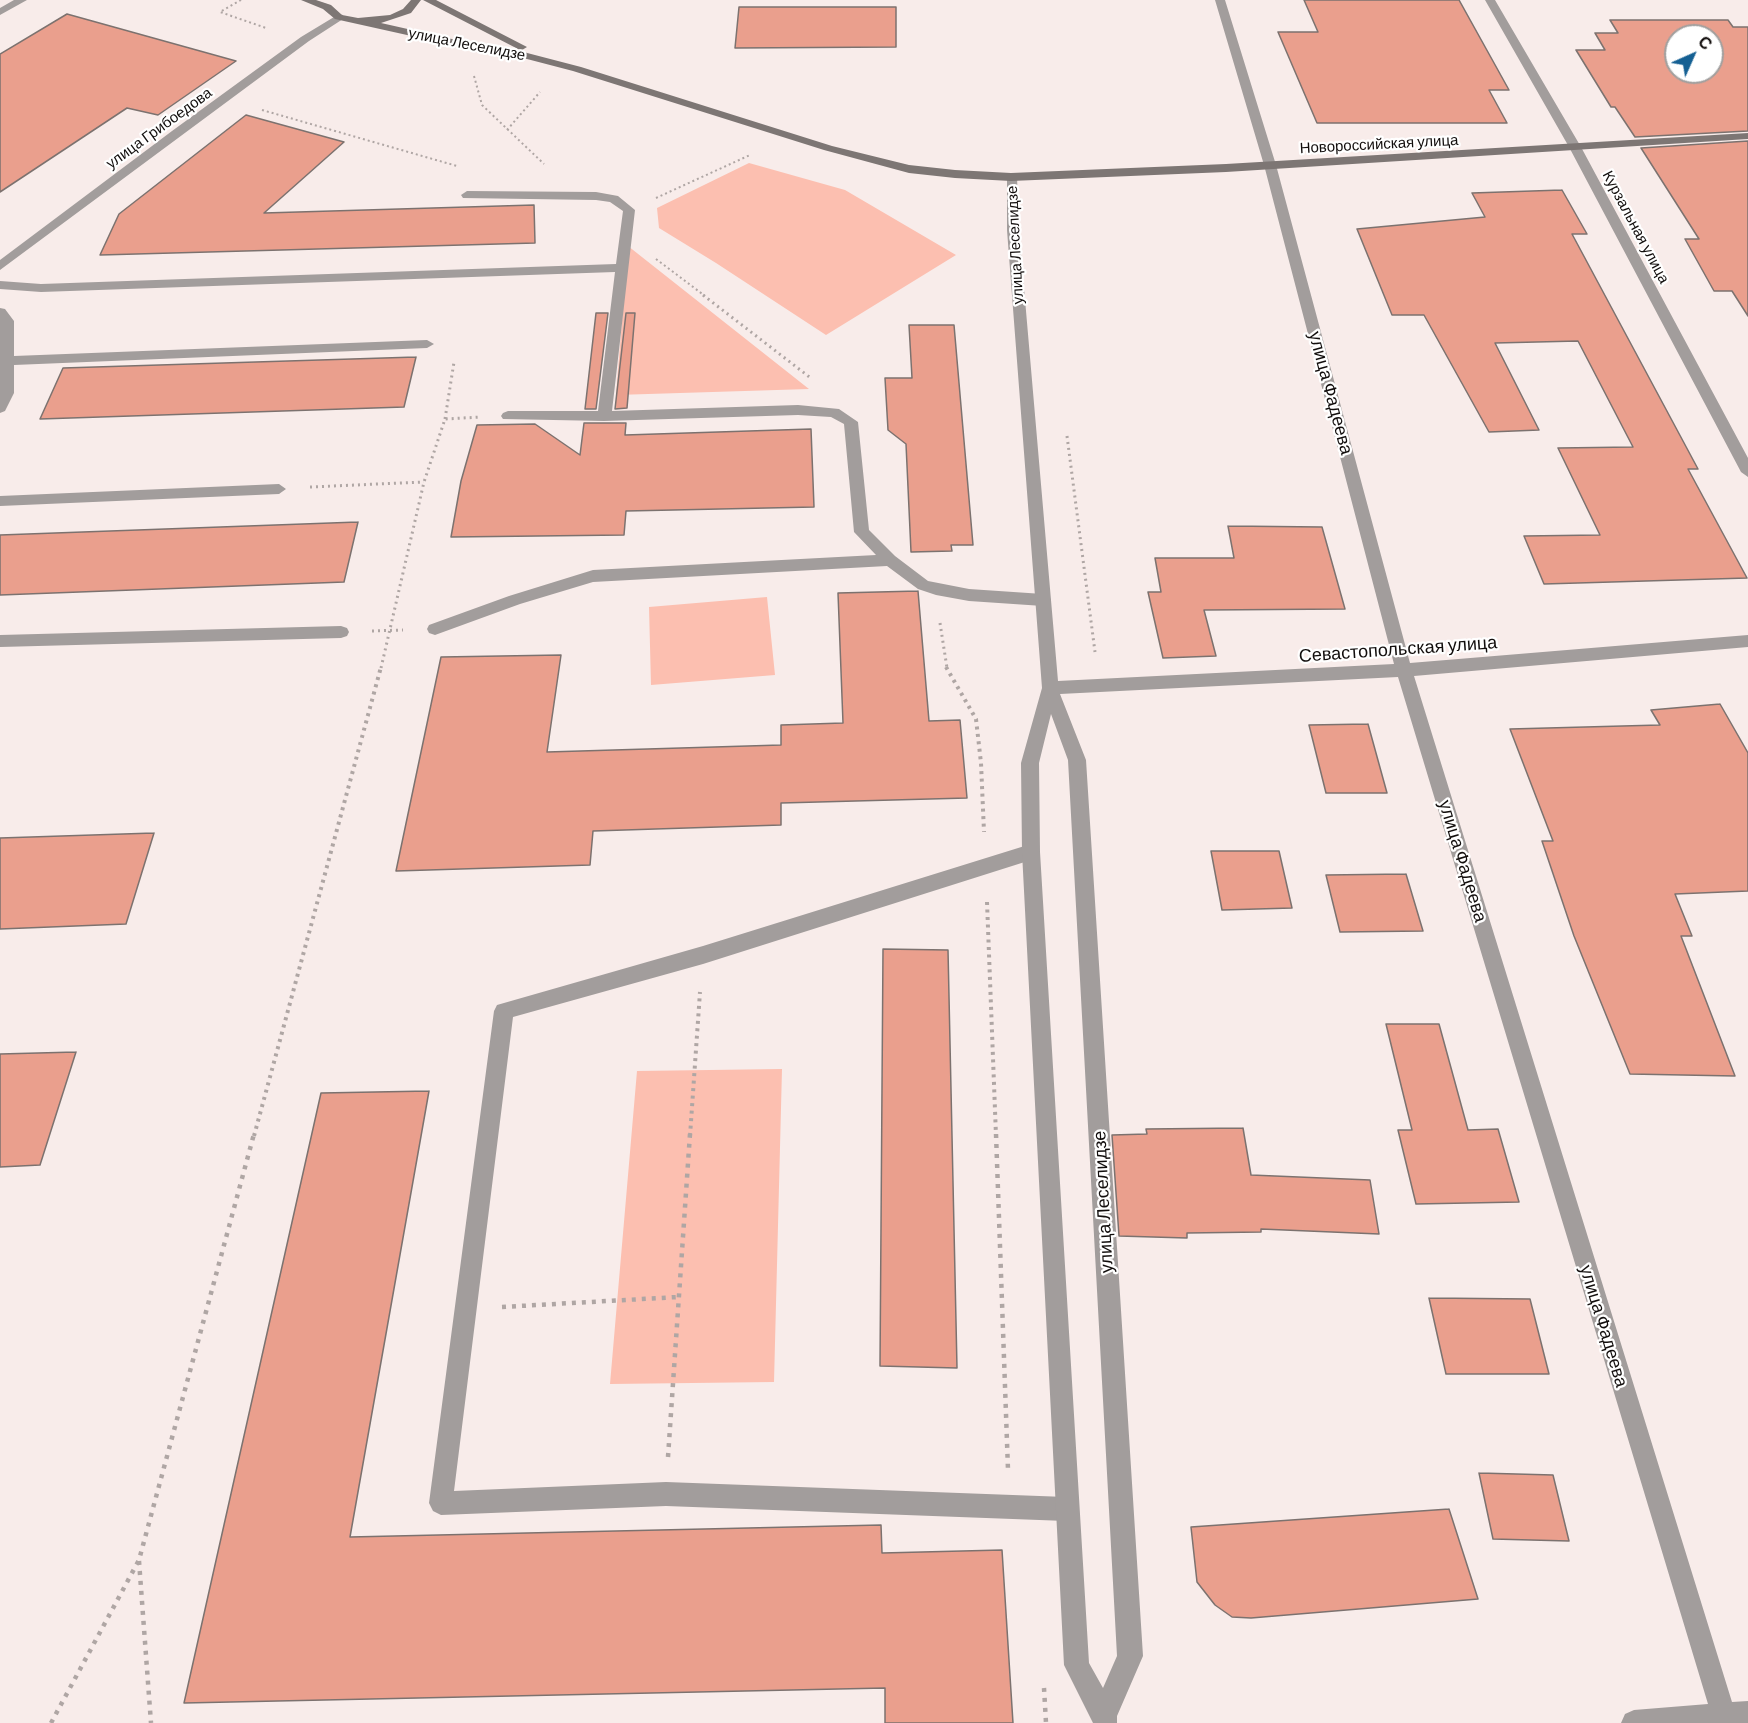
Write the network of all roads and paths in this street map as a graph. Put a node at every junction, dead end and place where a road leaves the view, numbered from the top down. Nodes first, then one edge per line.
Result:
1 (22, 0) edge
2 (306, 0) edge
3 (416, 0) edge
4 (428, 0) edge
5 (1220, 0) edge
6 (1490, 0) edge
7 (328, 3) edge
8 (0, 12) edge
9 (339, 17) junction
10 (358, 21) junction
11 (577, 69) junction
12 (473, 74) dead end
13 (540, 92) dead end
14 (224, 99) junction
15 (507, 130) junction
16 (1748, 136) edge
17 (1575, 147) junction
18 (750, 155) dead end
19 (1270, 165) junction
20 (459, 167) dead end
21 (1011, 177) junction
22 (467, 195) dead end
23 (596, 196) junction
24 (629, 210) junction
25 (625, 235) junction
26 (0, 266) edge
27 (622, 268) junction
28 (0, 285) edge
29 (0, 312) edge
30 (427, 344) joint
31 (7, 361) junction
32 (817, 383) dead end
33 (0, 408) edge
34 (508, 416) joint
35 (604, 416) junction
36 (445, 419) junction
37 (1065, 427) dead end
38 (1748, 472) edge
39 (424, 482) junction
40 (279, 489) joint
41 (0, 501) edge
42 (890, 560) junction
43 (936, 589) junction
44 (1043, 600) junction
45 (435, 629) dead end
46 (341, 633) dead end
47 (0, 641) edge
48 (1748, 641) edge
49 (1404, 670) junction
50 (1096, 686) junction
51 (1050, 688) junction
52 (1030, 852) junction
53 (986, 865) junction
54 (703, 956) junction
55 (678, 1297) junction
56 (466, 1309) junction
57 (666, 1494) junction
58 (1010, 1508) junction
59 (1066, 1509) junction
60 (139, 1560) junction
61 (1043, 1677) dead end
62 (1732, 1718) edge
63 (1104, 1719) edge
64 (51, 1723) edge
65 (151, 1723) edge
66 (1046, 1723) edge
67 (1635, 1723) edge

1 - 8 street
2 - 7 street
3 - 10 street
4 - 11 street, улица Леселидзе
5 - 19 street, улица Фадеева
6 - 17 street, Курзальная улица
7 - 9 street
9 - 10 street, улица Леселидзе
9 - 14 street, улица Грибоедова
10 - 11 street, улица Леселидзе
11 - 21 street, улица Леселидзе
12 - 15 path
13 - 15 path
14 - 20 path
14 - 26 street, улица Грибоедова
15 - 23 path
16 - 17 street, Новороссийская улица
17 - 19 street, Новороссийская улица
17 - 38 street, Курзальная улица
18 - 24 path
19 - 21 street, Новороссийская улица
19 - 49 street, улица Фадеева
21 - 44 street, улица Леселидзе
22 - 23 street
23 - 24 street
24 - 25 street
25 - 27 street
25 - 32 path
27 - 28 street
27 - 35 street
29 - 31 street
30 - 31 street
30 - 36 path
31 - 33 street
34 - 35 street
34 - 36 path
35 - 42 street
36 - 39 path
37 - 50 path
39 - 40 path
39 - 60 path
40 - 41 street
42 - 43 street
42 - 45 street
43 - 44 street
43 - 53 path
44 - 51 street, улица Леселидзе
46 - 47 street
48 - 49 street, Севастопольская улица
49 - 50 street, Севастопольская улица
49 - 62 street, улица Фадеева
50 - 51 street, Севастопольская улица
51 - 52 street, улица Леселидзе
51 - 63 street, улица Леселидзе
52 - 53 street
52 - 59 street, улица Леселидзе
53 - 54 street
53 - 58 path
54 - 55 path
54 - 56 street
55 - 56 path
55 - 57 path
56 - 57 street
57 - 58 street
58 - 59 street
59 - 63 street, улица Леселидзе
60 - 64 path
60 - 65 path
61 - 66 path
62 - 67 street

